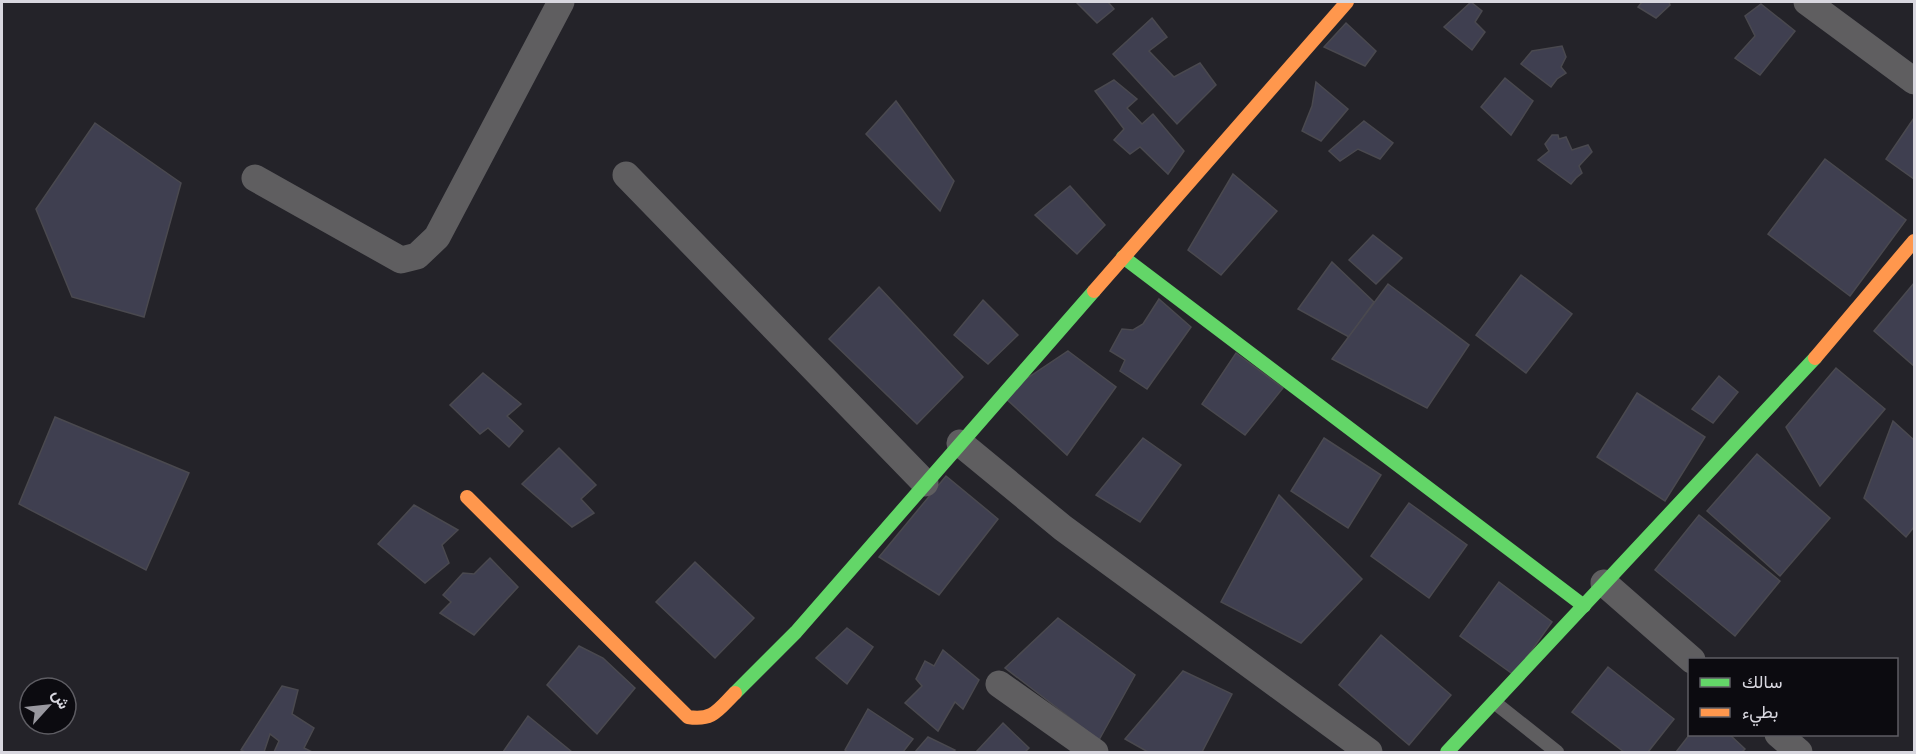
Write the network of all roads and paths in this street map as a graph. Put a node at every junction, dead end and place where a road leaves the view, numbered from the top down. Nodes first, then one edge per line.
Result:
1 (561, 2) edge
2 (1347, 2) edge
3 (1807, 2) edge
4 (1914, 81) edge
5 (627, 175) dead end
6 (255, 178) dead end
7 (1914, 241) edge
8 (1123, 257) junction
9 (960, 443) junction
10 (925, 483) junction
11 (467, 497) dead end
12 (1604, 583) junction
13 (1584, 606) junction
14 (1690, 658) edge
15 (999, 684) dead end
16 (1494, 702) junction
17 (1779, 736) edge
18 (1095, 753) edge
19 (1369, 753) edge
20 (1447, 753) edge
21 (1557, 753) edge
22 (1799, 753) edge

1 - 6 street
2 - 8 street
3 - 4 street
5 - 10 street
7 - 12 street
8 - 9 street
8 - 13 street
9 - 10 street
9 - 19 street
10 - 11 street
12 - 13 street
12 - 14 street
13 - 16 street
15 - 18 street
16 - 20 street
16 - 21 lane
17 - 22 street

